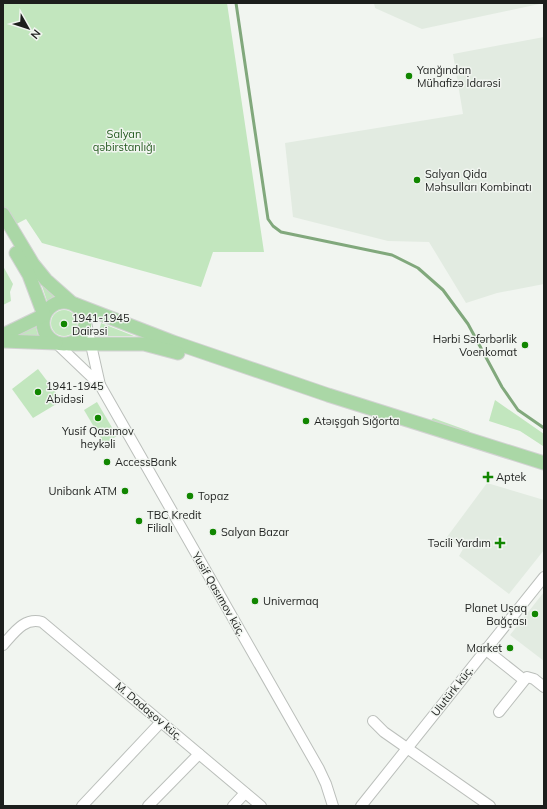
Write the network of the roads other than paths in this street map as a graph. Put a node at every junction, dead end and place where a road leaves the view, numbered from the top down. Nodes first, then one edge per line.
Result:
1 (3, 214) edge
2 (3, 230) edge
3 (72, 304) junction
4 (44, 315) junction
5 (85, 318) junction
6 (3, 335) edge
7 (3, 341) edge
8 (63, 343) junction
9 (90, 343) junction
10 (100, 385) junction
11 (544, 463) edge
12 (544, 472) edge
13 (544, 577) edge
14 (3, 645) edge
15 (485, 649) junction
16 (524, 680) junction
17 (544, 687) edge
18 (499, 712) dead end
19 (373, 721) dead end
20 (162, 722) junction
21 (407, 748) junction
22 (199, 754) junction
23 (245, 792) junction
24 (82, 806) edge
25 (148, 806) edge
26 (233, 806) edge
27 (261, 806) edge
28 (333, 806) edge
29 (360, 806) edge
30 (490, 806) edge

1 - 3 main road
2 - 4 main road
3 - 4 main road
3 - 5 main road
3 - 11 main road
4 - 6 main road
4 - 8 main road
5 - 8 main road
5 - 9 street
7 - 8 main road
8 - 9 main road
8 - 10 street
9 - 10 street
9 - 12 main road
10 - 28 street, Yusif Qasımov küç.
13 - 15 street, Ulutürk küç.
14 - 20 street, M. Dadaşov küç.
15 - 16 street
15 - 21 street, Ulutürk küç.
16 - 17 street
16 - 18 street
19 - 21 street
20 - 22 street, M. Dadaşov küç.
20 - 24 street
21 - 29 street, Ulutürk küç.
21 - 30 street
22 - 23 street, M. Dadaşov küç.
22 - 25 street
23 - 26 street
23 - 27 street, M. Dadaşov küç.

